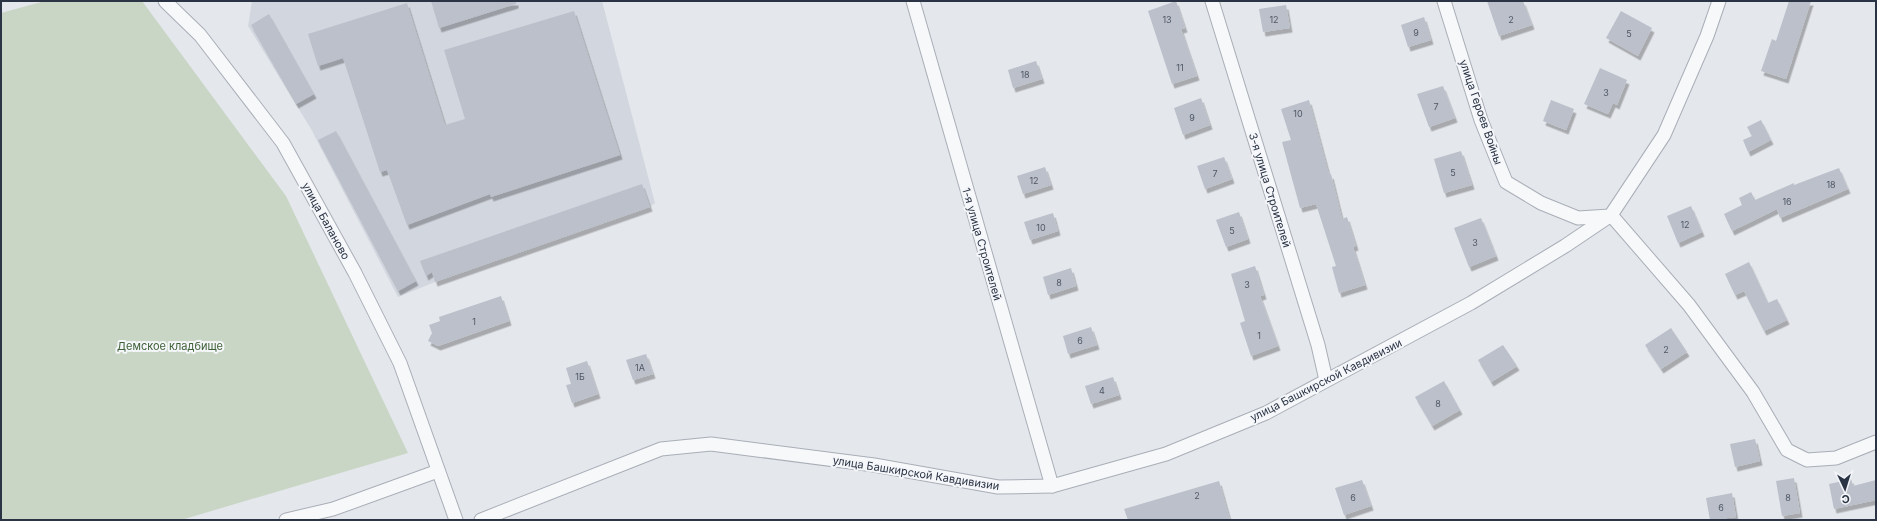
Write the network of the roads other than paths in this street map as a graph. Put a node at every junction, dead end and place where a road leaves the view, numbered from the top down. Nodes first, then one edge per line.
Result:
1 (165, 1) edge
2 (913, 1) edge
3 (1212, 1) edge
4 (1444, 1) edge
5 (1719, 1) edge
6 (1611, 215) junction
7 (1326, 380) junction
8 (1876, 442) edge
9 (438, 471) junction
10 (1052, 486) junction
11 (286, 520) edge
12 (456, 520) edge
13 (481, 520) edge

1 - 9 street, улица Баланово
2 - 10 street, 1-я улица Строителей
3 - 7 street, 3-я улица Строителей
4 - 6 street, улица Героев Войны
5 - 6 street, улица Башкирской Кавдивизии
6 - 7 street, улица Башкирской Кавдивизии
6 - 8 street
7 - 10 street, улица Башкирской Кавдивизии
9 - 11 street
9 - 12 street, улица Баланово
10 - 13 street, улица Башкирской Кавдивизии

